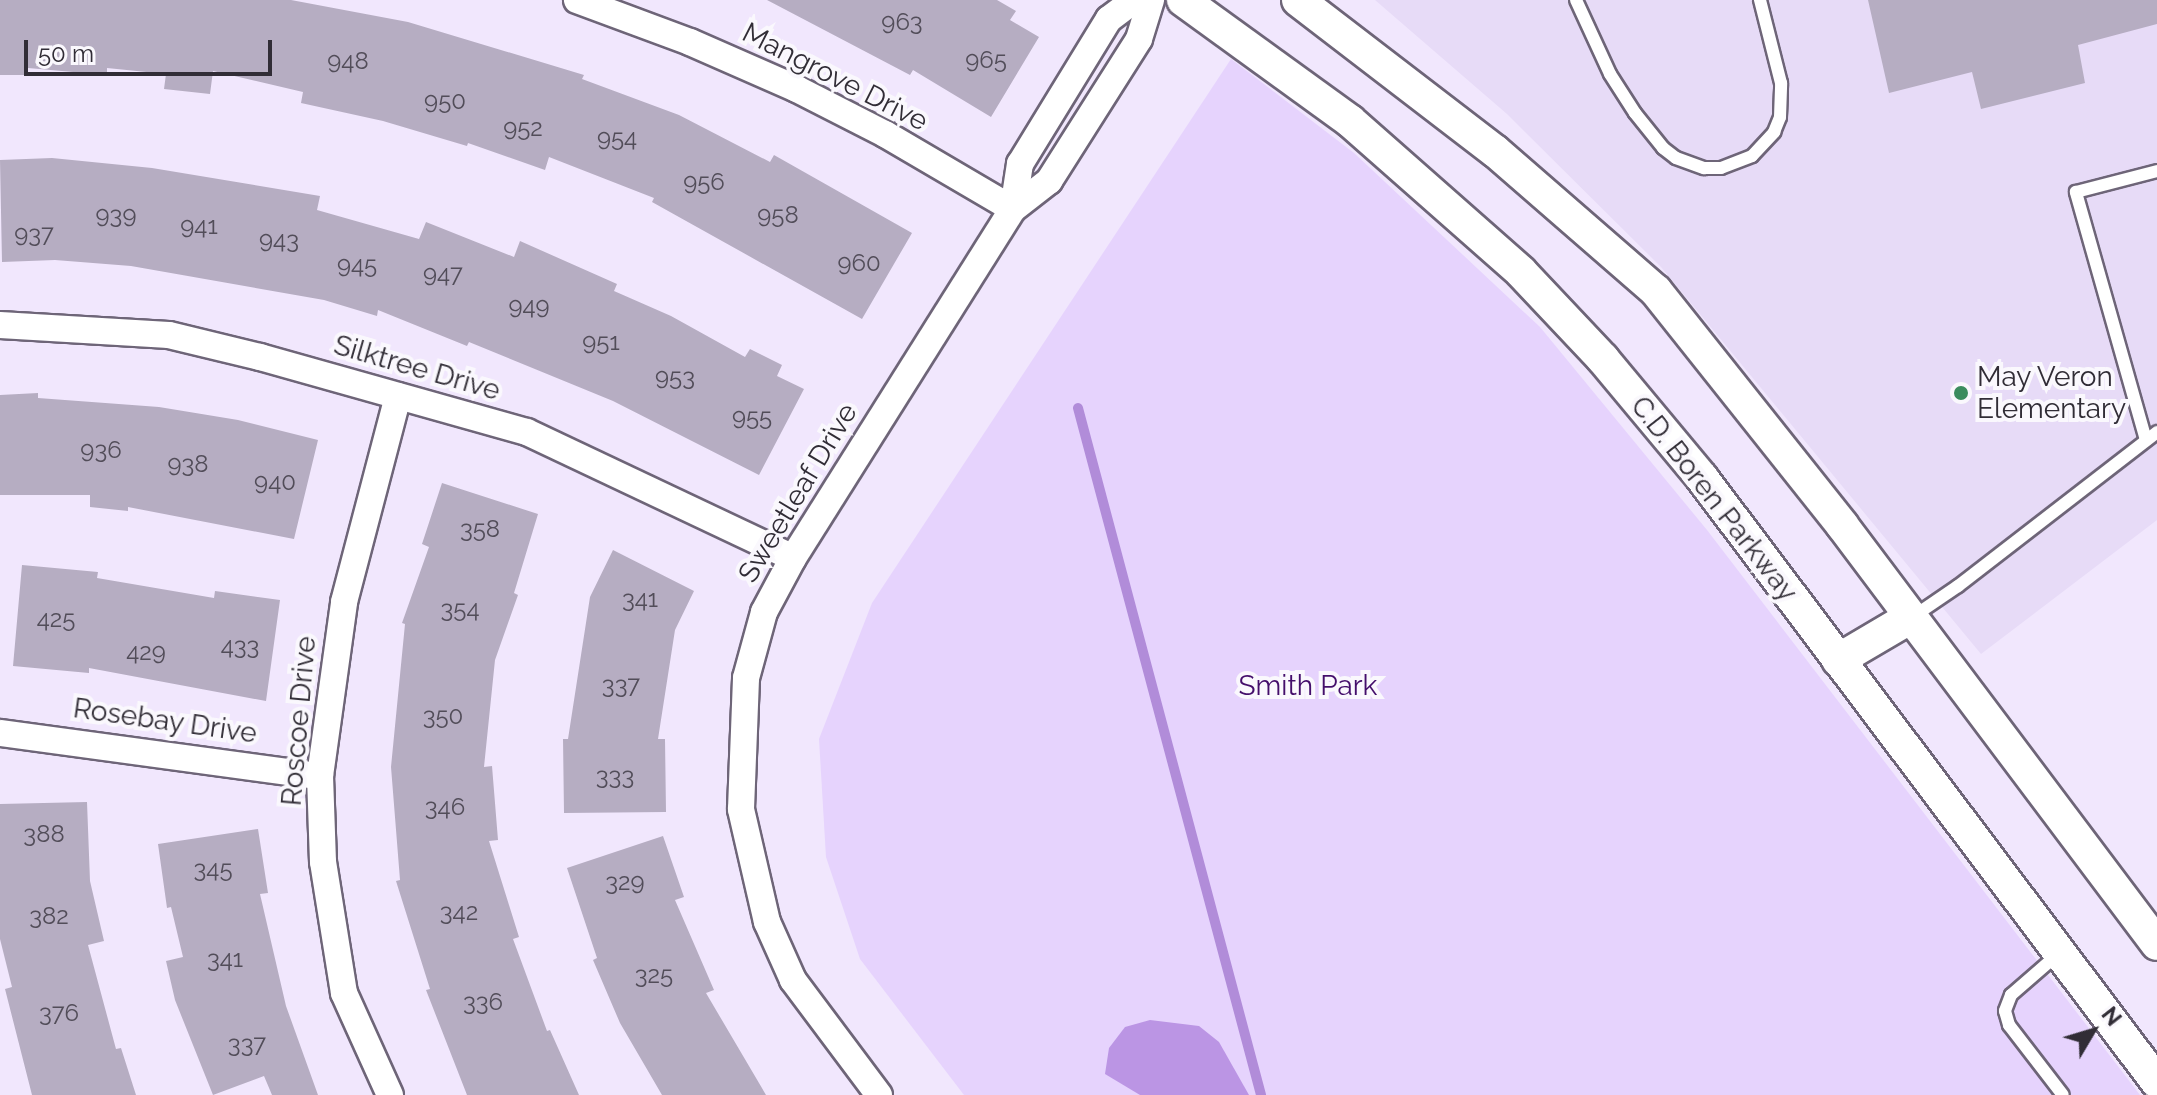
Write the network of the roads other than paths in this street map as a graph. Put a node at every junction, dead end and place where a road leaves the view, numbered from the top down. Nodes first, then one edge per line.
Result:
1 (577, 0) edge
2 (1134, 0) edge
3 (1151, 0) edge
4 (1183, 0) edge
5 (1298, 0) edge
6 (1576, 0) edge
7 (1760, 0) edge
8 (2157, 171) edge
9 (1013, 209) junction
10 (0, 325) edge
11 (398, 396) junction
12 (2157, 432) edge
13 (2146, 440) junction
14 (793, 558) junction
15 (1911, 617) junction
16 (1838, 660) junction
17 (0, 733) edge
18 (320, 776) junction
19 (2157, 944) edge
20 (2060, 953) junction
21 (2157, 1082) edge
22 (390, 1095) edge
23 (879, 1095) edge
24 (2063, 1095) edge

1 - 9 street, Mangrove Drive
2 - 9 street, Sweetleaf Drive
3 - 9 street, Sweetleaf Drive
4 - 16 street, C.D. Boren Parkway
5 - 15 street
6 - 7 lane
8 - 13 lane
9 - 14 street, Sweetleaf Drive
10 - 11 street, Silktree Drive
11 - 14 street, Silktree Drive
11 - 18 street, Roscoe Drive
12 - 13 lane
13 - 15 lane
14 - 23 street, Sweetleaf Drive
15 - 16 street
15 - 19 street
16 - 20 street, C.D. Boren Parkway
17 - 18 street, Rosebay Drive
18 - 22 street, Roscoe Drive
20 - 21 street, C.D. Boren Parkway
20 - 24 lane

